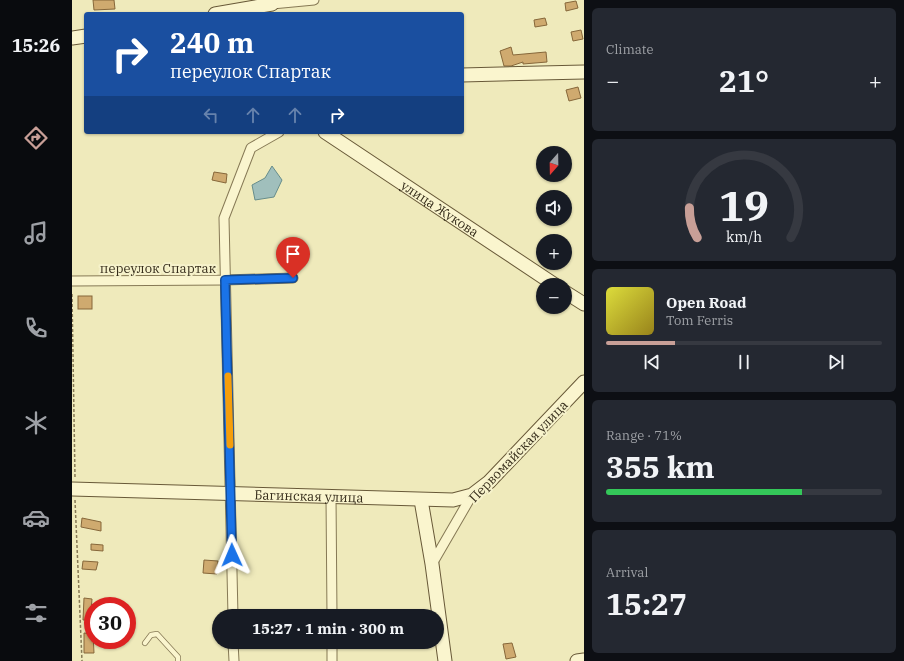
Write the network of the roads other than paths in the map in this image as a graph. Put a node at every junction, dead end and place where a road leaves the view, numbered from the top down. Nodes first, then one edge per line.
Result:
1 (314, 0) edge
2 (272, 6) edge
3 (228, 12) edge
4 (84, 36) edge
5 (72, 38) edge
6 (584, 72) edge
7 (464, 75) edge
8 (276, 134) edge
9 (328, 134) edge
10 (293, 278) dead end
11 (544, 278) edge
12 (225, 280) junction
13 (72, 281) edge
14 (572, 296) edge
15 (584, 304) edge
16 (584, 382) edge
17 (74, 489) edge
18 (231, 494) junction
19 (472, 495) junction
20 (331, 497) junction
21 (421, 500) junction
22 (432, 564) junction
23 (233, 609) edge
24 (332, 609) edge
25 (145, 643) dead end
26 (233, 649) edge
27 (332, 649) edge
28 (584, 660) edge
29 (178, 661) edge
30 (234, 661) edge
31 (332, 661) edge
32 (445, 661) edge
33 (577, 661) edge

1 - 2 street
2 - 3 street
4 - 5 street
6 - 7 street
8 - 12 street
9 - 11 street, улица Жукова
10 - 12 street, переулок Спартак
12 - 13 street, переулок Спартак
12 - 18 street
14 - 15 street
16 - 19 street, Первомайская улица
17 - 18 street, Багинская улица
18 - 20 street, Багинская улица
18 - 23 street
19 - 21 street, Багинская улица
19 - 22 street, Первомайская улица
20 - 21 street, Багинская улица
20 - 24 street
21 - 22 street
22 - 32 street
25 - 29 lane
26 - 30 street
27 - 31 street
28 - 33 street

